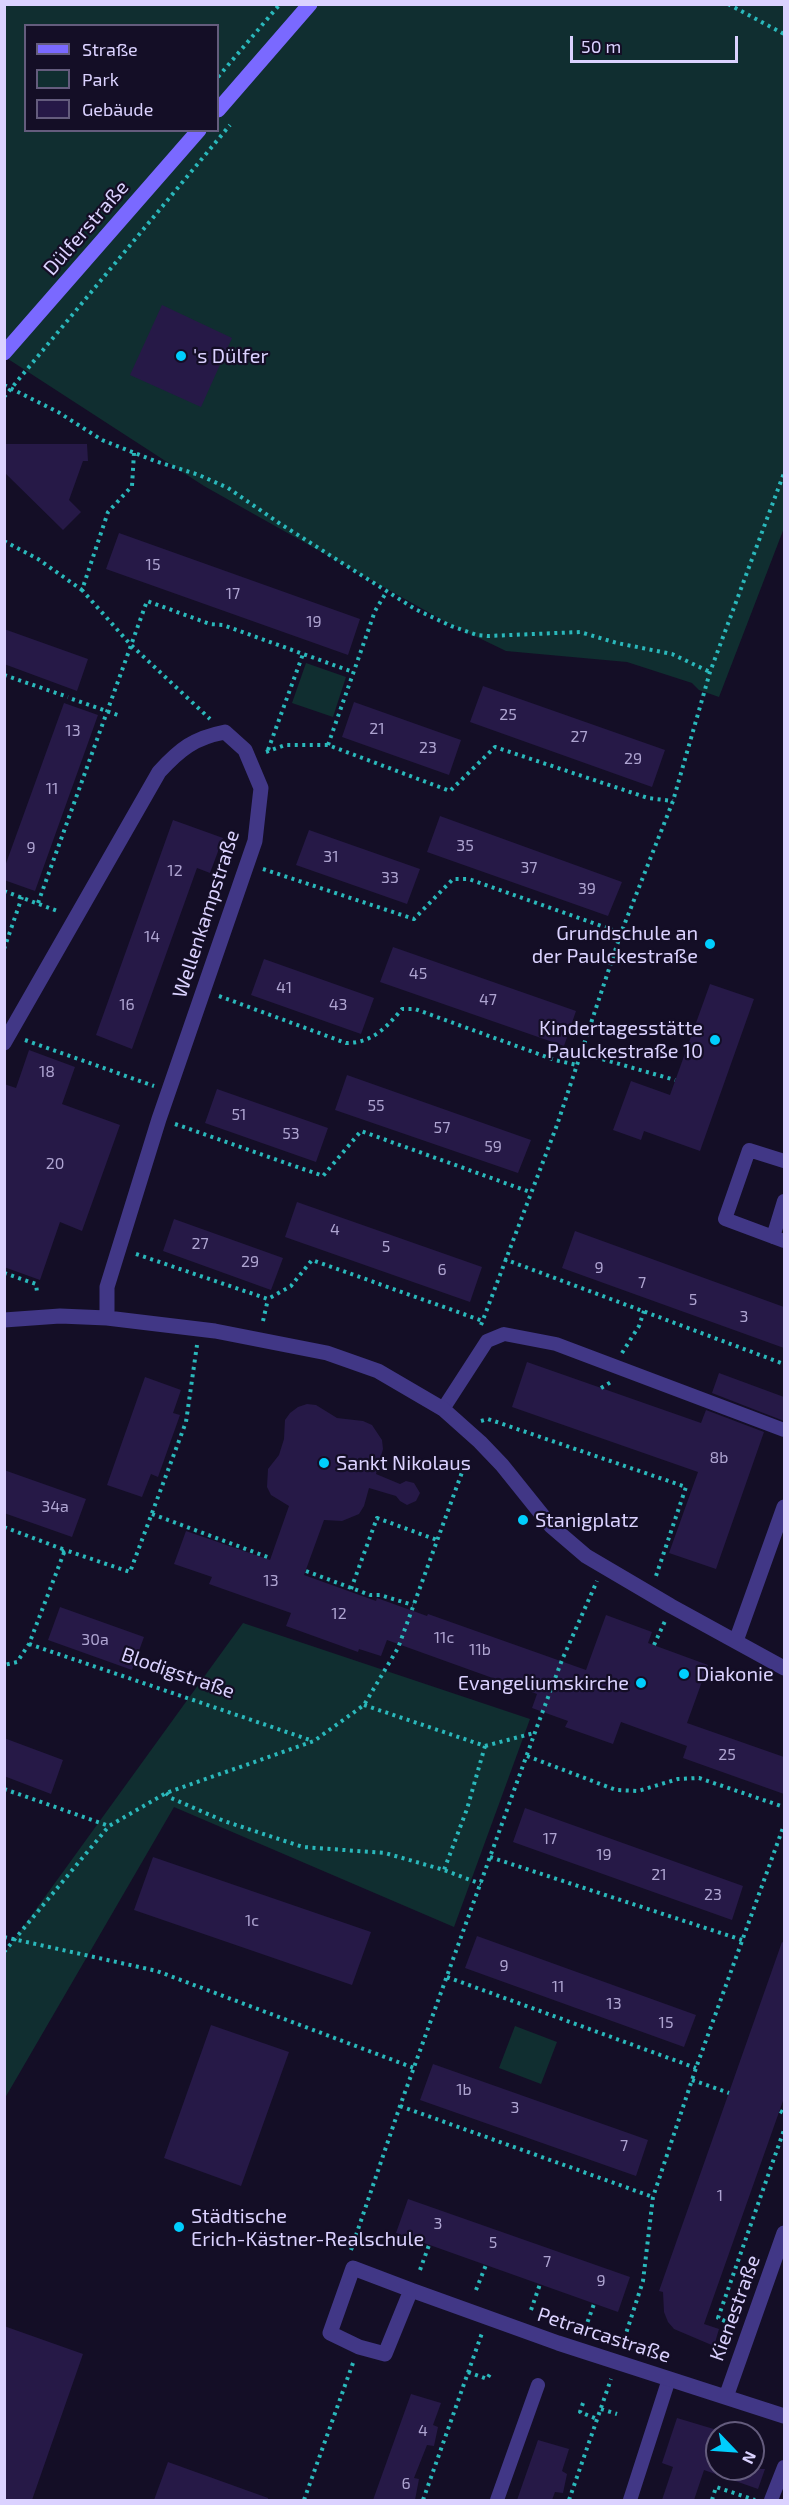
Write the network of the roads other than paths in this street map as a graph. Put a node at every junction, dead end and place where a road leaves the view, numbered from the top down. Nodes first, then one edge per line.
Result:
1 (309, 4) edge
2 (219, 109) edge
3 (197, 132) edge
4 (4, 353) edge
5 (7, 1039) edge
6 (784, 1161) edge
7 (784, 1202) edge
8 (779, 1239) edge
9 (107, 1318) junction
10 (4, 1320) edge
11 (443, 1409) junction
12 (784, 1431) edge
13 (784, 1507) edge
14 (736, 1641) junction
15 (784, 1668) edge
16 (784, 2233) edge
17 (411, 2290) junction
18 (669, 2379) junction
19 (538, 2385) dead end
20 (726, 2397) junction
21 (784, 2416) edge
22 (784, 2467) edge
23 (497, 2500) edge
24 (630, 2500) edge
25 (771, 2500) edge

1 - 2 main road
3 - 4 main road, Dülferstraße
5 - 9 street, Wellenkampstraße
6 - 8 lane
7 - 8 lane
9 - 10 street
9 - 11 street
11 - 12 lane
11 - 14 street
13 - 14 street
14 - 15 street
16 - 20 street, Kienestraße
17 - 17 street, Petrarcastraße
17 - 18 street, Petrarcastraße
18 - 20 street, Petrarcastraße
18 - 24 lane
19 - 23 lane
20 - 21 street, Petrarcastraße
22 - 25 lane

